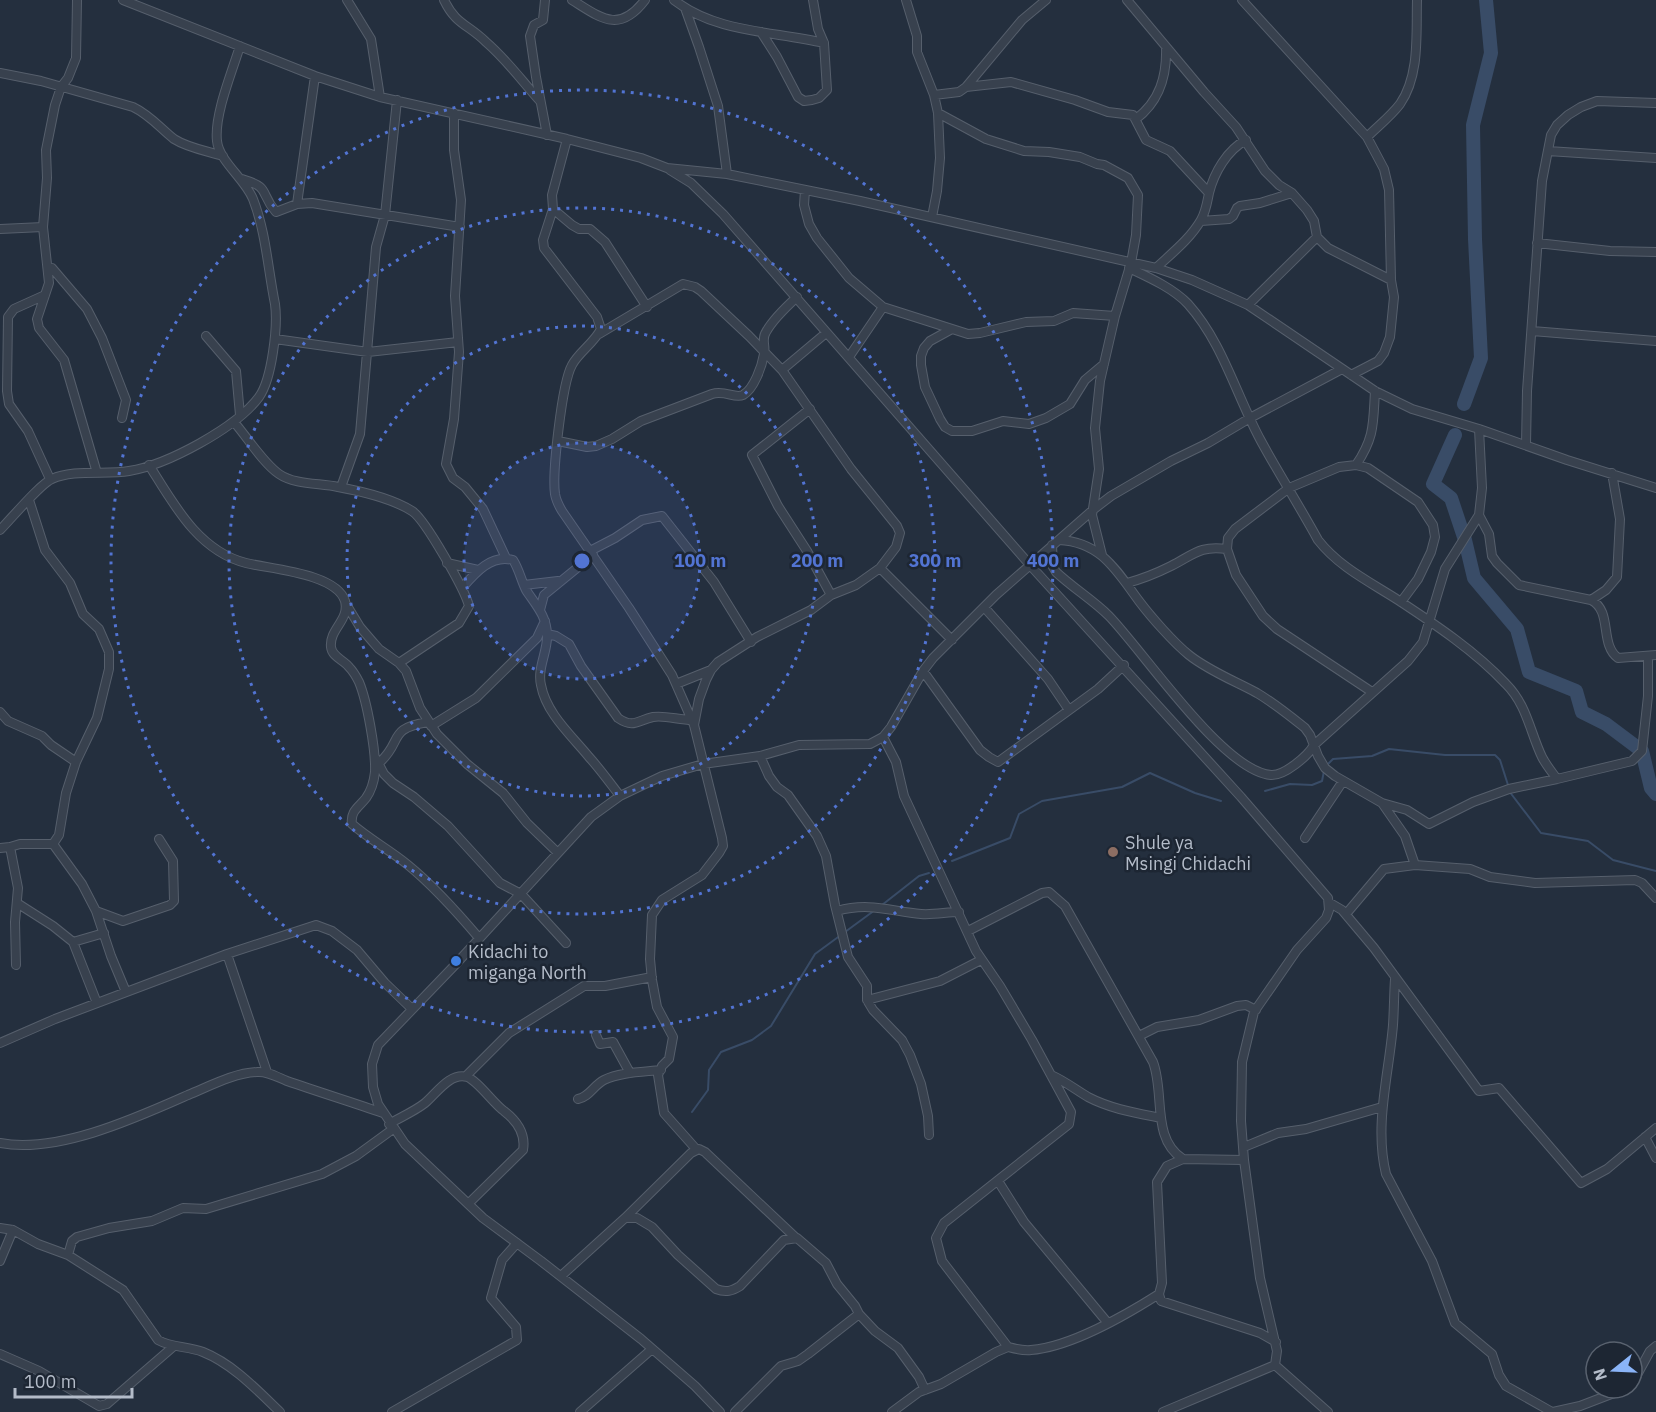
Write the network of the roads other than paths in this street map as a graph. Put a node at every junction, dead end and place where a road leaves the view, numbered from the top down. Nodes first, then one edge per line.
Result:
1 (77, 0) edge
2 (123, 0) edge
3 (347, 0) edge
4 (444, 0) edge
5 (544, 0) edge
6 (572, 0) edge
7 (645, 0) edge
8 (674, 0) edge
9 (813, 0) edge
10 (906, 0) edge
11 (1046, 0) edge
12 (1127, 0) edge
13 (1242, 0) edge
14 (1417, 0) edge
15 (684, 8) junction
16 (761, 32) junction
17 (824, 43) junction
18 (240, 46) junction
19 (1166, 47) junction
20 (0, 73) edge
21 (315, 76) junction
22 (61, 87) junction
23 (966, 87) junction
24 (934, 95) junction
25 (380, 96) junction
26 (397, 100) junction
27 (540, 101) junction
28 (1656, 103) edge
29 (454, 113) junction
30 (938, 113) junction
31 (1136, 119) junction
32 (547, 135) junction
33 (1366, 137) junction
34 (567, 139) junction
35 (1246, 141) junction
36 (1548, 151) junction
37 (223, 156) junction
38 (1656, 158) edge
39 (667, 168) junction
40 (727, 174) junction
41 (242, 179) junction
42 (805, 190) junction
43 (1292, 193) junction
44 (1209, 194) junction
45 (297, 204) junction
46 (553, 209) junction
47 (385, 215) junction
48 (932, 217) junction
49 (1201, 220) junction
50 (43, 227) junction
51 (460, 227) junction
52 (0, 229) edge
53 (1317, 237) junction
54 (1538, 243) junction
55 (1656, 252) edge
56 (1130, 266) junction
57 (48, 267) junction
58 (1156, 268) junction
59 (1391, 280) junction
60 (45, 295) junction
61 (797, 297) junction
62 (1248, 305) junction
63 (647, 307) junction
64 (883, 307) junction
65 (1114, 316) junction
66 (950, 330) junction
67 (1532, 331) junction
68 (826, 333) junction
69 (599, 334) junction
70 (206, 336) dead end
71 (275, 339) junction
72 (1656, 341) edge
73 (458, 342) junction
74 (368, 352) junction
75 (765, 352) junction
76 (849, 357) junction
77 (1104, 364) junction
78 (1342, 369) junction
79 (782, 370) junction
80 (1351, 375) junction
81 (1375, 391) junction
82 (810, 409) junction
83 (122, 418) dead end
84 (237, 418) junction
85 (1250, 418) junction
86 (1479, 429) junction
87 (558, 441) junction
88 (1526, 445) junction
89 (149, 465) junction
90 (1356, 465) junction
91 (97, 473) junction
92 (1612, 473) junction
93 (50, 479) junction
94 (341, 487) junction
95 (1289, 488) junction
96 (1656, 488) edge
97 (29, 500) junction
98 (1094, 509) junction
99 (1479, 515) junction
100 (0, 530) edge
101 (1056, 543) junction
102 (1227, 549) junction
103 (592, 553) junction
104 (1102, 555) junction
105 (506, 558) junction
106 (447, 563) junction
107 (1030, 565) junction
108 (880, 568) junction
109 (478, 570) junction
110 (561, 580) junction
111 (1127, 583) junction
112 (524, 585) junction
113 (462, 588) junction
114 (831, 595) junction
115 (1591, 600) junction
116 (345, 601) junction
117 (1401, 602) junction
118 (984, 607) junction
119 (540, 610) junction
120 (545, 620) junction
121 (357, 622) junction
122 (1429, 622) junction
123 (341, 624) junction
124 (547, 634) junction
125 (951, 640) junction
126 (751, 642) junction
127 (1652, 656) edge
128 (399, 663) junction
129 (1124, 665) junction
130 (711, 670) junction
131 (923, 671) junction
132 (676, 684) junction
133 (1372, 692) junction
134 (1069, 710) junction
135 (0, 712) edge
136 (693, 722) junction
137 (429, 724) junction
138 (883, 737) junction
139 (1314, 744) junction
140 (374, 754) junction
141 (760, 756) junction
142 (76, 762) junction
143 (379, 763) junction
144 (703, 764) junction
145 (1557, 780) junction
146 (1342, 781) junction
147 (620, 796) junction
148 (1382, 803) junction
149 (1305, 838) dead end
150 (159, 839) dead end
151 (53, 844) junction
152 (10, 847) junction
153 (0, 848) edge
154 (558, 853) junction
155 (1415, 865) junction
156 (521, 894) junction
157 (1656, 898) edge
158 (17, 903) junction
159 (1330, 903) junction
160 (96, 911) junction
161 (837, 911) junction
162 (959, 912) junction
163 (1346, 914) junction
164 (968, 931) junction
165 (104, 933) junction
166 (479, 938) junction
167 (73, 942) junction
168 (566, 943) dead end
169 (227, 954) junction
170 (981, 960) junction
171 (16, 964) dead end
172 (652, 977) junction
173 (1395, 979) junction
174 (126, 992) junction
175 (867, 1000) junction
176 (97, 1003) junction
177 (411, 1008) junction
178 (1256, 1010) junction
179 (596, 1035) dead end
180 (1138, 1036) junction
181 (0, 1043) edge
182 (661, 1070) junction
183 (267, 1072) junction
184 (630, 1073) junction
185 (1051, 1075) junction
186 (466, 1076) junction
187 (578, 1100) dead end
188 (1382, 1107) junction
189 (383, 1113) junction
190 (1161, 1118) junction
191 (391, 1126) junction
192 (1656, 1128) edge
193 (929, 1135) dead end
194 (1645, 1137) junction
195 (0, 1143) edge
196 (1244, 1147) junction
197 (696, 1149) junction
198 (1656, 1158) edge
199 (1183, 1159) junction
200 (1245, 1160) junction
201 (998, 1181) junction
202 (468, 1204) junction
203 (625, 1218) junction
204 (0, 1228) edge
205 (13, 1230) junction
206 (796, 1238) junction
207 (517, 1243) junction
208 (68, 1255) junction
209 (0, 1261) edge
210 (561, 1276) junction
211 (1159, 1294) junction
212 (859, 1314) junction
213 (1107, 1322) junction
214 (1276, 1342) junction
215 (174, 1346) junction
216 (1656, 1346) edge
217 (1008, 1347) junction
218 (652, 1349) junction
219 (0, 1354) edge
220 (1644, 1363) edge
221 (1275, 1365) junction
222 (925, 1390) junction
223 (1596, 1400) edge
224 (105, 1408) edge
225 (1324, 1410) edge
226 (280, 1412) edge
227 (392, 1412) edge
228 (580, 1412) edge
229 (720, 1412) edge
230 (735, 1412) edge
231 (892, 1412) edge
232 (1163, 1412) edge
233 (1552, 1412) edge

1 - 22 street
2 - 18 street
3 - 25 street
4 - 27 street
5 - 27 street
6 - 7 street
8 - 15 street
9 - 17 street
10 - 24 street
11 - 23 street
12 - 19 street
13 - 33 street
14 - 33 street
15 - 16 street
15 - 40 street
16 - 17 street
16 - 17 street
18 - 21 street
18 - 37 street
19 - 31 street
19 - 35 street
20 - 22 street
21 - 25 street
21 - 45 street
22 - 37 street
22 - 50 street
23 - 24 street
23 - 31 street
24 - 30 street
25 - 26 street
26 - 29 street
26 - 47 street
27 - 32 street
28 - 36 street
29 - 32 street
29 - 51 street
30 - 48 street
30 - 56 street
31 - 44 street
32 - 34 street
33 - 59 street
34 - 39 street
34 - 46 street
35 - 43 street
35 - 44 street
36 - 38 street
36 - 54 street
37 - 41 street
39 - 40 street
39 - 61 street
40 - 42 street
41 - 45 street
41 - 71 street
42 - 48 street
42 - 64 street
43 - 49 street
43 - 53 street
44 - 49 street
45 - 47 street
46 - 63 street
46 - 69 street
47 - 51 street
47 - 74 street
48 - 56 street
49 - 58 street
50 - 52 street
50 - 57 street
51 - 73 street
53 - 59 street
53 - 62 street
54 - 55 street
54 - 67 street
56 - 58 street
56 - 65 street
56 - 85 street
57 - 60 street
57 - 83 street
58 - 62 street
59 - 80 street
60 - 91 street
60 - 93 street
61 - 68 street
61 - 75 street
62 - 78 street
63 - 69 street
63 - 75 street
64 - 66 street
64 - 76 street
65 - 66 street
65 - 77 street
66 - 77 street
67 - 72 street
67 - 88 street
68 - 76 street
68 - 79 street
69 - 87 street
70 - 84 street
71 - 74 street
71 - 84 street
73 - 74 street
73 - 105 street
74 - 94 street
75 - 79 street
75 - 87 street
76 - 107 street
77 - 98 street
78 - 80 street
78 - 85 street
79 - 82 street
80 - 81 street
81 - 86 street
81 - 90 street
82 - 108 street
82 - 114 street
84 - 89 street
84 - 94 street
85 - 95 street
85 - 98 street
86 - 88 street
86 - 99 street
87 - 103 street
88 - 92 street
89 - 91 street
89 - 116 street
90 - 95 street
90 - 117 street
91 - 93 street
92 - 96 street
92 - 115 street
93 - 97 street
94 - 106 street
95 - 102 street
95 - 117 street
97 - 100 street
97 - 142 street
98 - 101 street
98 - 104 street
99 - 115 street
99 - 122 street
101 - 104 street
101 - 107 street
101 - 139 street
102 - 111 street
102 - 133 street
103 - 110 street
103 - 126 street
103 - 132 street
104 - 111 street
105 - 109 street
105 - 112 street
106 - 109 street
106 - 113 street
107 - 118 street
107 - 129 street
108 - 114 street
108 - 125 street
109 - 113 street
110 - 112 street
110 - 119 street
111 - 139 street
112 - 119 street
113 - 128 street
114 - 126 street
115 - 127 street
116 - 121 street
116 - 123 street
117 - 122 street
118 - 125 street
118 - 134 street
119 - 120 street
120 - 124 street
120 - 137 street
121 - 123 street
121 - 128 street
122 - 133 street
122 - 145 street
123 - 140 street
124 - 136 street
124 - 147 street
125 - 131 street
126 - 130 street
127 - 145 street
128 - 137 street
129 - 134 street
129 - 159 street
130 - 132 street
130 - 136 street
131 - 134 street
131 - 138 street
132 - 136 street
133 - 139 street
135 - 142 street
136 - 144 street
137 - 143 street
137 - 154 street
138 - 141 street
138 - 162 street
139 - 146 street
140 - 143 street
140 - 166 street
141 - 144 street
141 - 161 street
142 - 151 street
143 - 156 street
144 - 147 street
144 - 172 street
145 - 148 street
146 - 148 street
146 - 149 street
147 - 154 street
148 - 155 street
150 - 160 street
151 - 152 street
151 - 160 street
152 - 153 street
152 - 158 street
154 - 156 street
155 - 157 street
155 - 163 street
156 - 166 street
156 - 168 street
158 - 167 street
158 - 171 street
159 - 163 street
159 - 178 street
160 - 165 street
161 - 162 street
161 - 175 street
162 - 164 street
163 - 173 street
164 - 170 street
164 - 180 street
165 - 167 street
165 - 174 street
166 - 177 street
167 - 176 street
169 - 174 street
169 - 177 street
169 - 183 street
170 - 175 street
170 - 185 street
172 - 182 street
172 - 186 street
173 - 188 street
173 - 194 street
174 - 176 street
175 - 193 street
176 - 181 street
177 - 189 street
178 - 180 street
178 - 196 street
179 - 184 street
180 - 190 street
182 - 184 street
182 - 197 street
183 - 189 street
183 - 195 street
184 - 187 street
185 - 190 street
185 - 201 street
186 - 191 street
186 - 202 street
188 - 196 street
188 - 233 street
189 - 191 street
190 - 199 street
191 - 202 street
191 - 208 street
192 - 194 street
194 - 198 street
196 - 200 street
197 - 203 street
197 - 206 street
199 - 200 street
199 - 211 street
200 - 214 street
201 - 213 street
201 - 217 street
202 - 207 street
203 - 206 street
203 - 210 street
204 - 205 street
205 - 208 street
205 - 209 street
206 - 212 street
207 - 210 street
207 - 227 street
208 - 215 street
210 - 218 street
211 - 213 street
211 - 214 street
212 - 222 street
212 - 230 street
213 - 217 street
214 - 221 street
215 - 224 street
215 - 226 street
216 - 220 street
217 - 222 street
218 - 228 street
218 - 229 street
219 - 224 street
221 - 225 street
221 - 232 street
222 - 231 street
223 - 233 street

